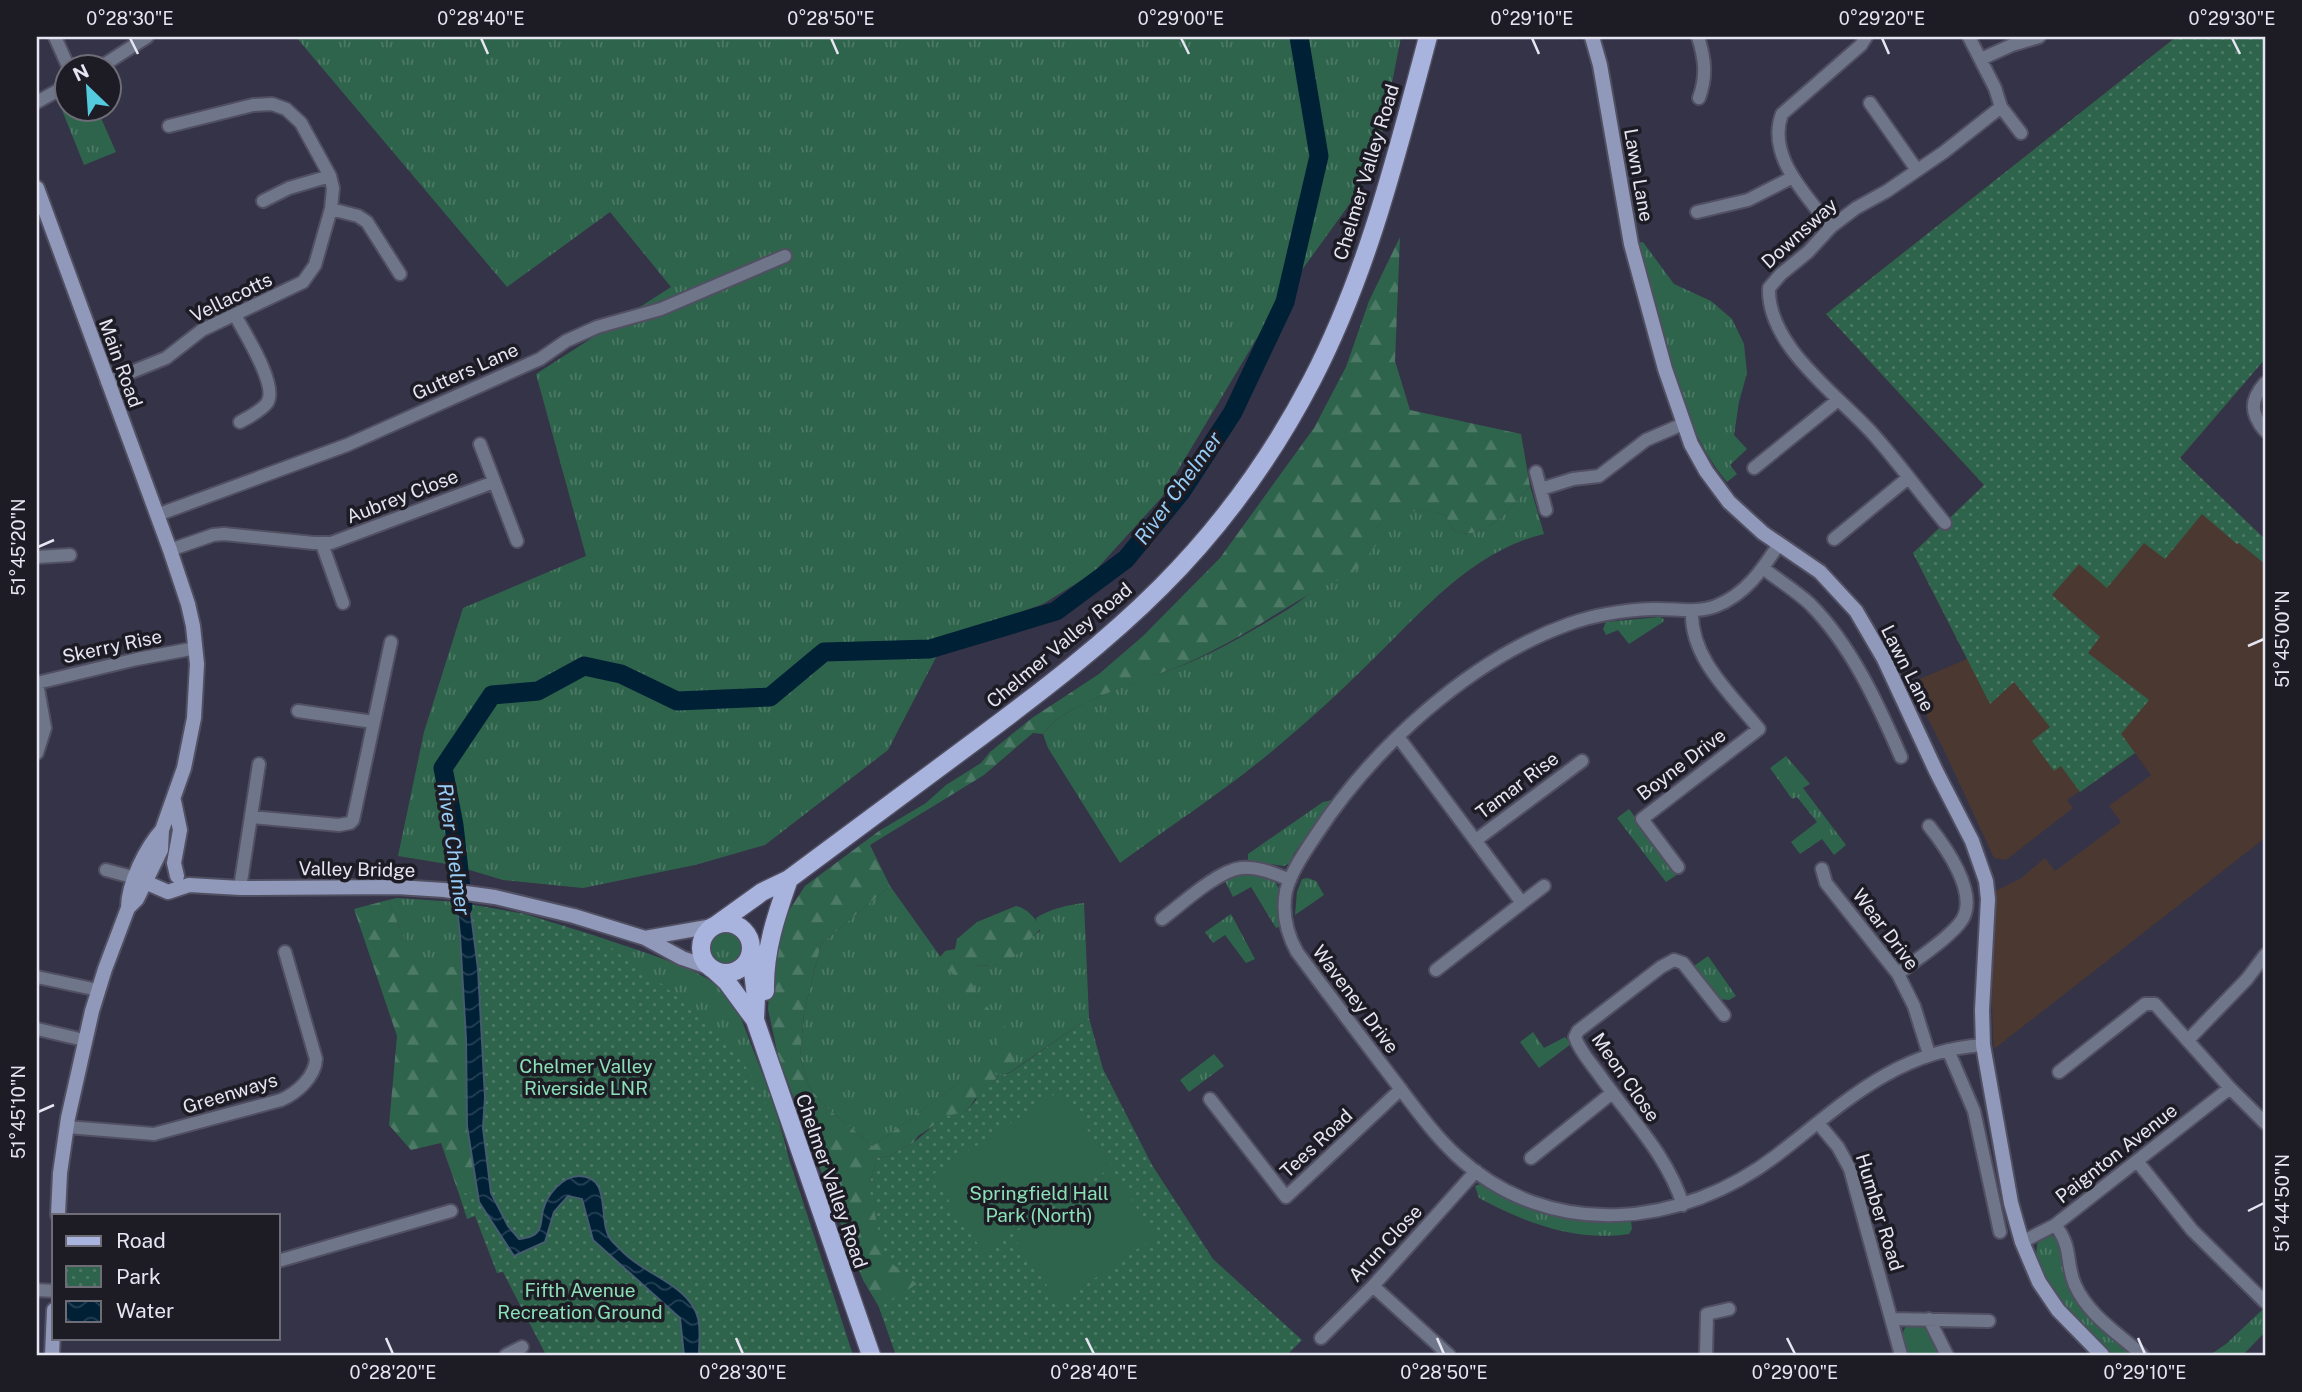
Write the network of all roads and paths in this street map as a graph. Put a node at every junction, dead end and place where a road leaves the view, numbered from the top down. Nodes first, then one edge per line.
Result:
1 (147, 37) edge
2 (1428, 37) edge
3 (1592, 37) edge
4 (1698, 37) edge
5 (1866, 37) edge
6 (1969, 37) edge
7 (2039, 37) edge
8 (122, 53) edge
9 (1981, 59) junction
10 (1699, 99) dead end
11 (1870, 103) dead end
12 (2001, 107) junction
13 (169, 126) dead end
14 (2021, 134) dead end
15 (1917, 170) junction
16 (330, 176) junction
17 (1793, 177) junction
18 (37, 188) edge
19 (263, 201) dead end
20 (331, 209) junction
21 (1697, 212) dead end
22 (1831, 227) junction
23 (785, 256) dead end
24 (400, 274) dead end
25 (235, 315) junction
26 (107, 382) junction
27 (2265, 383) edge
28 (1838, 400) junction
29 (240, 422) dead end
30 (1682, 424) junction
31 (2265, 430) edge
32 (480, 444) dead end
33 (1754, 468) dead end
34 (1536, 472) dead end
35 (1908, 478) junction
36 (494, 482) junction
37 (1541, 489) junction
38 (1546, 510) dead end
39 (157, 515) junction
40 (1945, 523) dead end
41 (1834, 539) dead end
42 (517, 541) dead end
43 (322, 544) junction
44 (1779, 544) junction
45 (170, 550) junction
46 (70, 555) dead end
47 (37, 557) edge
48 (1763, 568) junction
49 (343, 603) dead end
50 (1692, 611) junction
51 (391, 642) dead end
52 (196, 648) junction
53 (37, 683) edge
54 (298, 711) dead end
55 (373, 722) junction
56 (1399, 738) junction
57 (37, 753) edge
58 (1901, 757) dead end
59 (1582, 761) dead end
60 (259, 764) dead end
61 (173, 802) junction
62 (251, 817) junction
63 (1929, 826) dead end
64 (1476, 840) junction
65 (1678, 867) dead end
66 (1822, 869) dead end
67 (106, 870) dead end
68 (177, 876) junction
69 (144, 877) junction
70 (789, 879) junction
71 (1290, 880) junction
72 (189, 886) junction
73 (1544, 886) dead end
74 (240, 888) junction
75 (1522, 903) junction
76 (1162, 919) dead end
77 (714, 925) junction
78 (645, 938) junction
79 (751, 950) junction
80 (285, 952) dead end
81 (2265, 955) edge
82 (713, 969) junction
83 (1436, 970) dead end
84 (1898, 974) junction
85 (37, 977) edge
86 (98, 990) junction
87 (1724, 1015) dead end
88 (755, 1020) junction
89 (37, 1029) edge
90 (84, 1040) junction
91 (2188, 1040) junction
92 (1983, 1045) junction
93 (1948, 1050) junction
94 (1929, 1054) junction
95 (769, 1062) junction
96 (2059, 1072) dead end
97 (2230, 1088) junction
98 (1401, 1089) junction
99 (1612, 1093) junction
100 (1210, 1099) dead end
101 (1818, 1122) junction
102 (2265, 1123) edge
103 (67, 1128) junction
104 (1531, 1158) dead end
105 (2137, 1161) junction
106 (1475, 1171) junction
107 (1683, 1205) junction
108 (451, 1211) dead end
109 (58, 1214) edge
110 (2055, 1225) junction
111 (2000, 1232) dead end
112 (2022, 1242) junction
113 (280, 1260) edge
114 (1373, 1286) junction
115 (2265, 1302) edge
116 (1729, 1309) dead end
117 (1891, 1319) junction
118 (1929, 1319) junction
119 (1989, 1321) dead end
120 (1321, 1338) dead end
121 (522, 1347) dead end
122 (506, 1355) edge
123 (870, 1355) edge
124 (1449, 1355) edge
125 (1706, 1355) edge
126 (1901, 1355) edge
127 (1947, 1355) edge
128 (2102, 1355) edge
129 (2142, 1355) edge

1 - 8 street
2 - 70 main road, Chelmer Valley Road
3 - 30 street, Lawn Lane
4 - 10 street
5 - 17 street
6 - 9 street
7 - 9 street
9 - 12 street
11 - 15 street
12 - 14 street
12 - 15 street, Downsway
13 - 16 street, Vellacotts
15 - 22 street, Downsway
16 - 19 street
16 - 20 street, Vellacotts
17 - 21 street
17 - 22 street
18 - 26 street, Main Road
20 - 24 street
20 - 25 street, Vellacotts
22 - 28 street, Downsway
23 - 39 street, Gutters Lane
25 - 26 street, Vellacotts
25 - 29 street
26 - 39 street, Main Road
27 - 31 street
28 - 33 street
28 - 35 street, Downsway
30 - 37 street
30 - 44 street, Lawn Lane
32 - 36 street
34 - 37 street
35 - 40 street, Downsway
35 - 41 street
36 - 42 street
36 - 43 street, Aubrey Close
37 - 38 street
39 - 45 street, Main Road
43 - 45 street, Aubrey Close
43 - 49 street
44 - 48 street, Waveney Drive
44 - 92 street, Lawn Lane
45 - 52 street, Main Road
46 - 47 street
48 - 50 street, Waveney Drive
48 - 58 street
50 - 56 street, Waveney Drive
50 - 65 street, Boyne Drive
51 - 55 street
52 - 53 street, Skerry Rise
52 - 61 street, Main Road
53 - 57 street
54 - 55 street
55 - 62 street
56 - 64 street, Tamar Rise
56 - 71 street, Waveney Drive
59 - 64 street, Tamar Rise
60 - 62 street
61 - 68 street
61 - 69 street, Main Road
62 - 74 street
63 - 84 street
64 - 75 street, Tamar Rise
66 - 84 street, Wear Drive
67 - 69 street
68 - 69 street
68 - 72 street
69 - 72 street, Valley Bridge
69 - 86 street, Main Road
70 - 77 main road, Chelmer Valley Road
70 - 79 main road, Chelmer Valley Road
70 - 95 main road
71 - 76 street
71 - 98 street, Waveney Drive
72 - 74 street, Valley Bridge
73 - 75 street
74 - 78 street, Valley Bridge
75 - 83 street
77 - 78 street, Valley Bridge
77 - 79 main road
77 - 82 main road
78 - 82 street, Valley Bridge
79 - 82 main road
79 - 88 main road, Chelmer Valley Road
80 - 103 street, Greenways
81 - 91 street
82 - 88 main road, Chelmer Valley Road
84 - 94 street, Wear Drive
85 - 86 street
86 - 90 street, Main Road
87 - 99 street, Meon Close
88 - 95 main road, Chelmer Valley Road
89 - 90 street
90 - 103 street, Main Road
91 - 96 street
91 - 97 street
92 - 93 street, Waveney Drive
92 - 112 street, Lawn Lane
93 - 94 street, Waveney Drive
93 - 111 street
94 - 101 street, Waveney Drive
95 - 123 main road, Chelmer Valley Road
97 - 102 street
97 - 105 street, Paignton Avenue
98 - 100 street, Tees Road
98 - 106 street, Waveney Drive
99 - 104 street
99 - 107 street, Meon Close
101 - 107 street, Waveney Drive
101 - 117 street, Humber Road
103 - 109 street, Main Road
105 - 110 street, Paignton Avenue
105 - 115 street
106 - 107 street, Waveney Drive
106 - 114 street, Arun Close
108 - 113 street
110 - 112 street, Paignton Avenue
110 - 129 street
112 - 128 street, Lawn Lane
114 - 120 street, Arun Close
114 - 124 street
116 - 125 street
117 - 118 street
117 - 126 street, Humber Road
118 - 119 street
118 - 127 street
121 - 122 street

